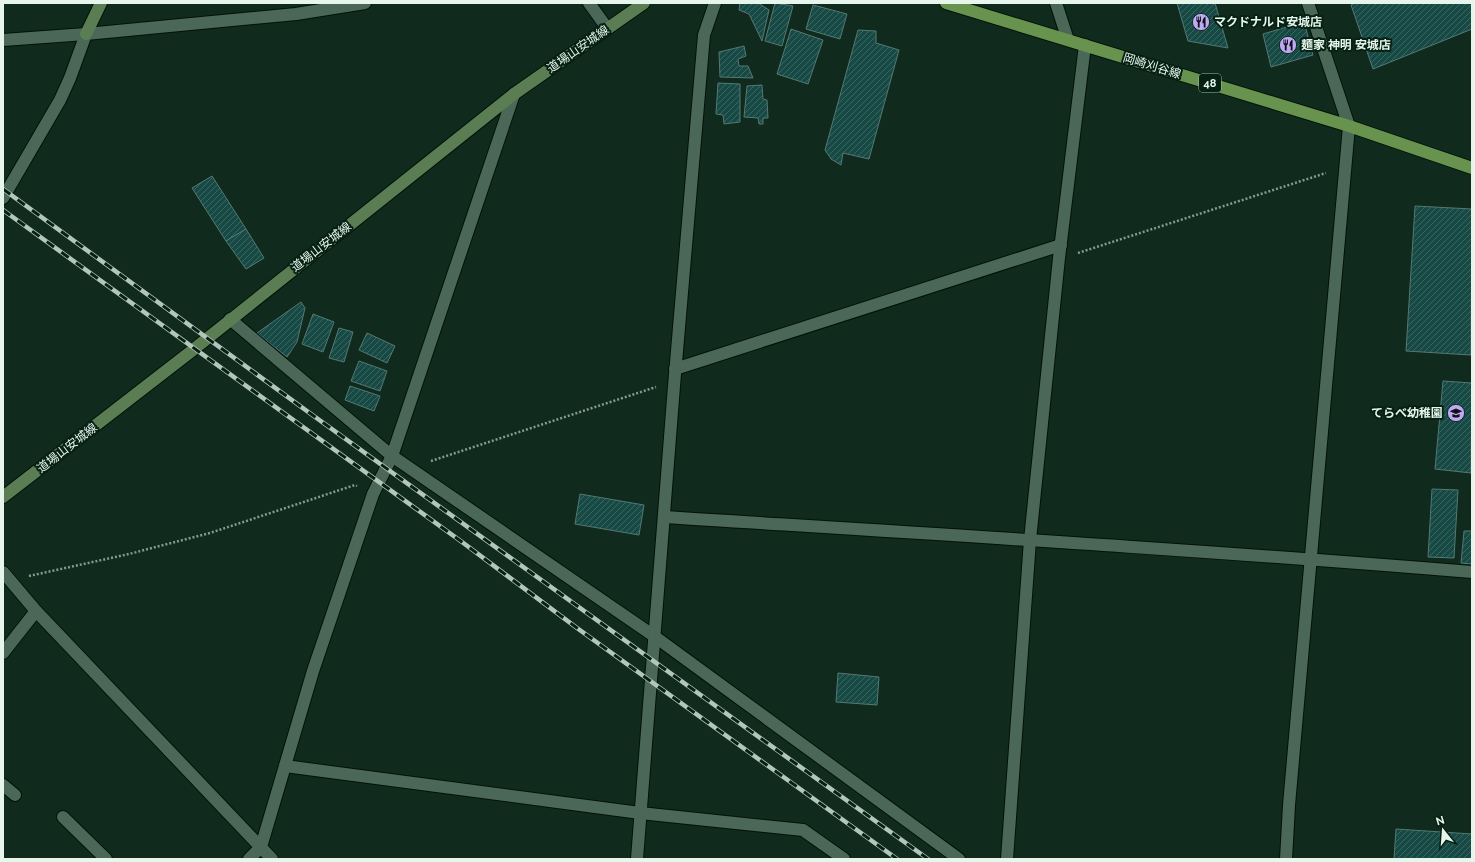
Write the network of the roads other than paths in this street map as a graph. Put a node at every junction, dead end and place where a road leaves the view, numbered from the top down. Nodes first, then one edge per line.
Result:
1 (102, 3) edge
2 (365, 3) edge
3 (589, 3) edge
4 (644, 3) edge
5 (715, 3) edge
6 (946, 3) edge
7 (1056, 3) edge
8 (1308, 3) edge
9 (607, 28) junction
10 (86, 34) junction
11 (3, 40) edge
12 (1068, 40) junction
13 (1085, 45) junction
14 (514, 94) junction
15 (1349, 126) junction
16 (1472, 168) edge
17 (3, 198) edge
18 (1061, 245) junction
19 (230, 319) junction
20 (675, 369) junction
21 (392, 456) junction
22 (3, 498) edge
23 (664, 517) junction
24 (1030, 540) junction
25 (1310, 559) junction
26 (1472, 572) edge
27 (6, 576) edge
28 (36, 611) junction
29 (654, 636) junction
30 (3, 653) edge
31 (285, 766) junction
32 (3, 785) edge
33 (15, 795) dead end
34 (640, 813) junction
35 (63, 818) dead end
36 (261, 847) junction
37 (106, 859) edge
38 (249, 859) edge
39 (272, 859) edge
40 (636, 859) edge
41 (844, 859) edge
42 (959, 859) edge
43 (1007, 859) edge
44 (1286, 859) edge

1 - 10 main road
2 - 10 street
3 - 9 street
4 - 9 main road, 道場山安城線
5 - 20 street
6 - 12 main road, 岡崎刈谷線 / 48
7 - 12 street
8 - 15 street
9 - 14 main road, 道場山安城線
10 - 11 street
10 - 17 street
12 - 13 main road, 岡崎刈谷線 / 48
13 - 15 main road, 岡崎刈谷線 / 48
13 - 18 street
14 - 19 main road, 道場山安城線
14 - 21 street
15 - 16 main road, 岡崎刈谷線 / 48
15 - 25 street
18 - 20 street
18 - 24 street
19 - 21 street
19 - 22 main road, 道場山安城線
20 - 23 street
21 - 29 street
21 - 31 street
23 - 24 street
23 - 29 street
24 - 25 street
24 - 43 street
25 - 26 street
25 - 44 street
27 - 28 street
28 - 30 street
28 - 36 street
29 - 34 street
29 - 42 street
31 - 34 street
31 - 36 street
32 - 33 street
34 - 40 street
34 - 41 street
35 - 37 street
36 - 38 street
36 - 39 street

